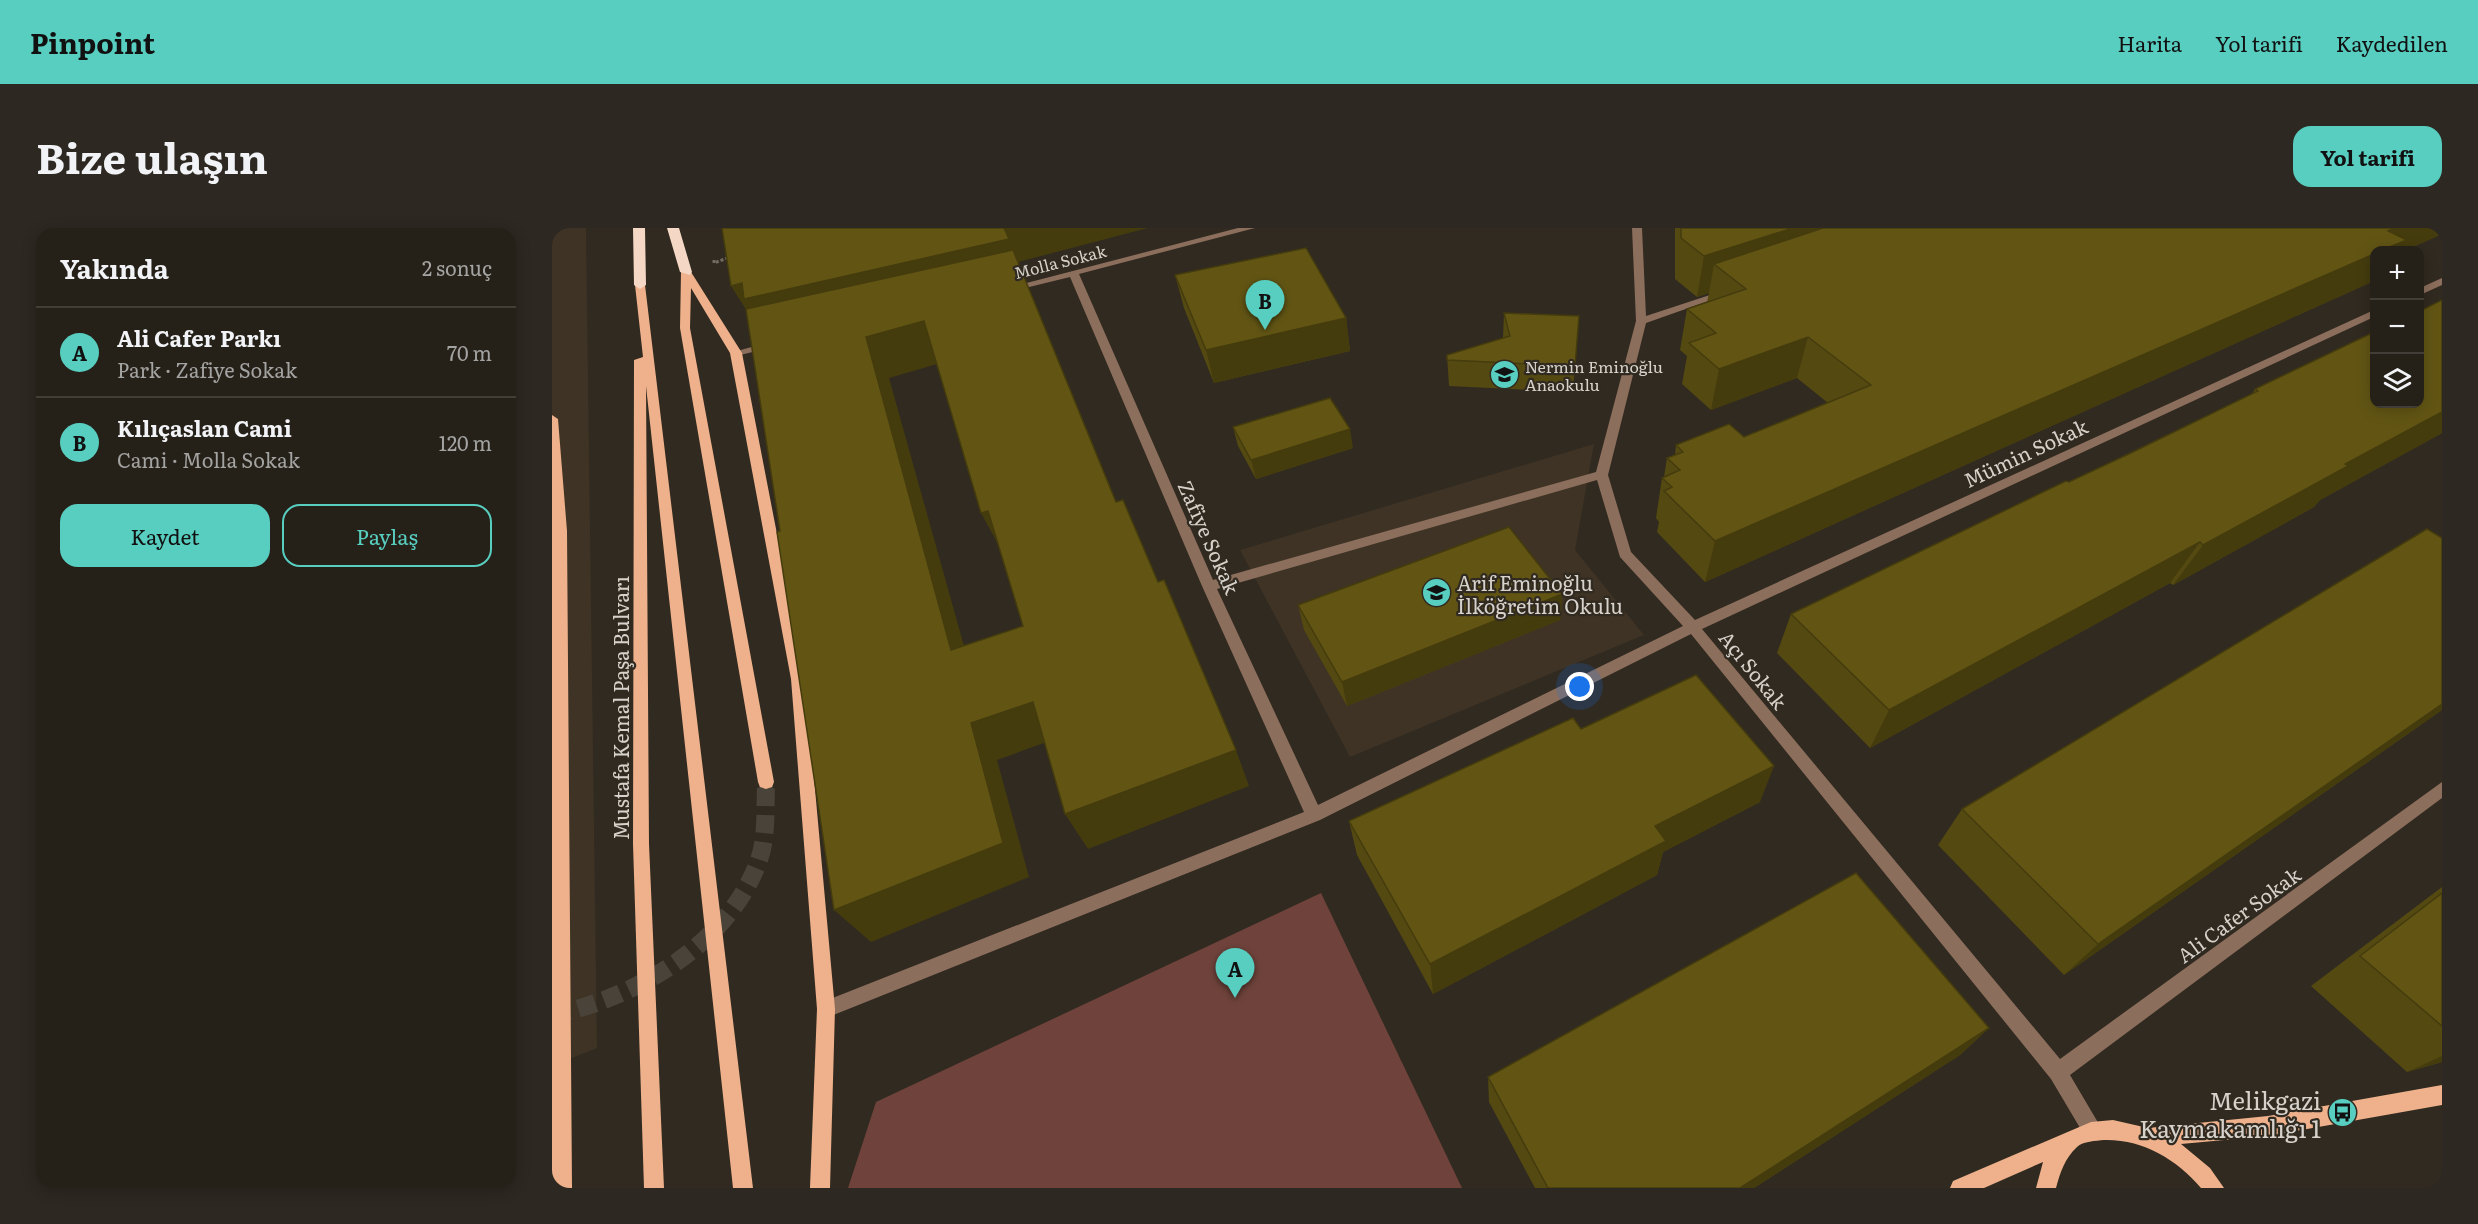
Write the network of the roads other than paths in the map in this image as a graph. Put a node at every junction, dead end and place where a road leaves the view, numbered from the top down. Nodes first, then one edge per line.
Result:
1 (639, 228) edge
2 (673, 228) edge
3 (1250, 228) edge
4 (1637, 228) edge
5 (686, 272) junction
6 (1074, 274) junction
7 (2442, 281) edge
8 (640, 285) junction
9 (1742, 288) edge
10 (2424, 290) edge
11 (992, 293) edge
12 (2370, 314) edge
13 (1641, 321) junction
14 (782, 342) edge
15 (736, 353) junction
16 (552, 419) edge
17 (1602, 475) junction
18 (1209, 586) junction
19 (1693, 627) junction
20 (766, 782) tunnel mouth
21 (2442, 789) edge
22 (1314, 815) junction
23 (826, 1009) junction
24 (2058, 1072) junction
25 (2442, 1095) edge
26 (2093, 1131) junction
27 (2149, 1137) junction
28 (2070, 1141) junction
29 (562, 1188) edge
30 (654, 1188) edge
31 (743, 1188) edge
32 (820, 1188) edge
33 (1960, 1188) edge
34 (2046, 1188) edge
35 (2214, 1188) edge

1 - 8 highway, Mustafa Kemal Paşa Bulvarı
2 - 5 highway
3 - 6 street, Molla Sokak
4 - 13 street
5 - 15 main road
5 - 20 main road
6 - 11 street, Molla Sokak
6 - 18 street, Zafiye Sokak
7 - 10 street
8 - 30 main road, Mustafa Kemal Paşa Bulvarı
8 - 31 main road
9 - 13 street
12 - 19 street, Mümin Sokak
13 - 17 street
14 - 15 street
15 - 23 main road
16 - 29 main road
17 - 18 street
17 - 19 street, Açı Sokak
18 - 22 street, Zafiye Sokak
19 - 22 street, Mümin Sokak
19 - 24 street, Açı Sokak
21 - 24 street, Ali Cafer Sokak
22 - 23 street, Mümin Sokak
23 - 32 main road
24 - 26 street, Açı Sokak
25 - 27 main road
26 - 27 main road
26 - 28 main road
27 - 35 main road
28 - 33 main road
28 - 34 main road

